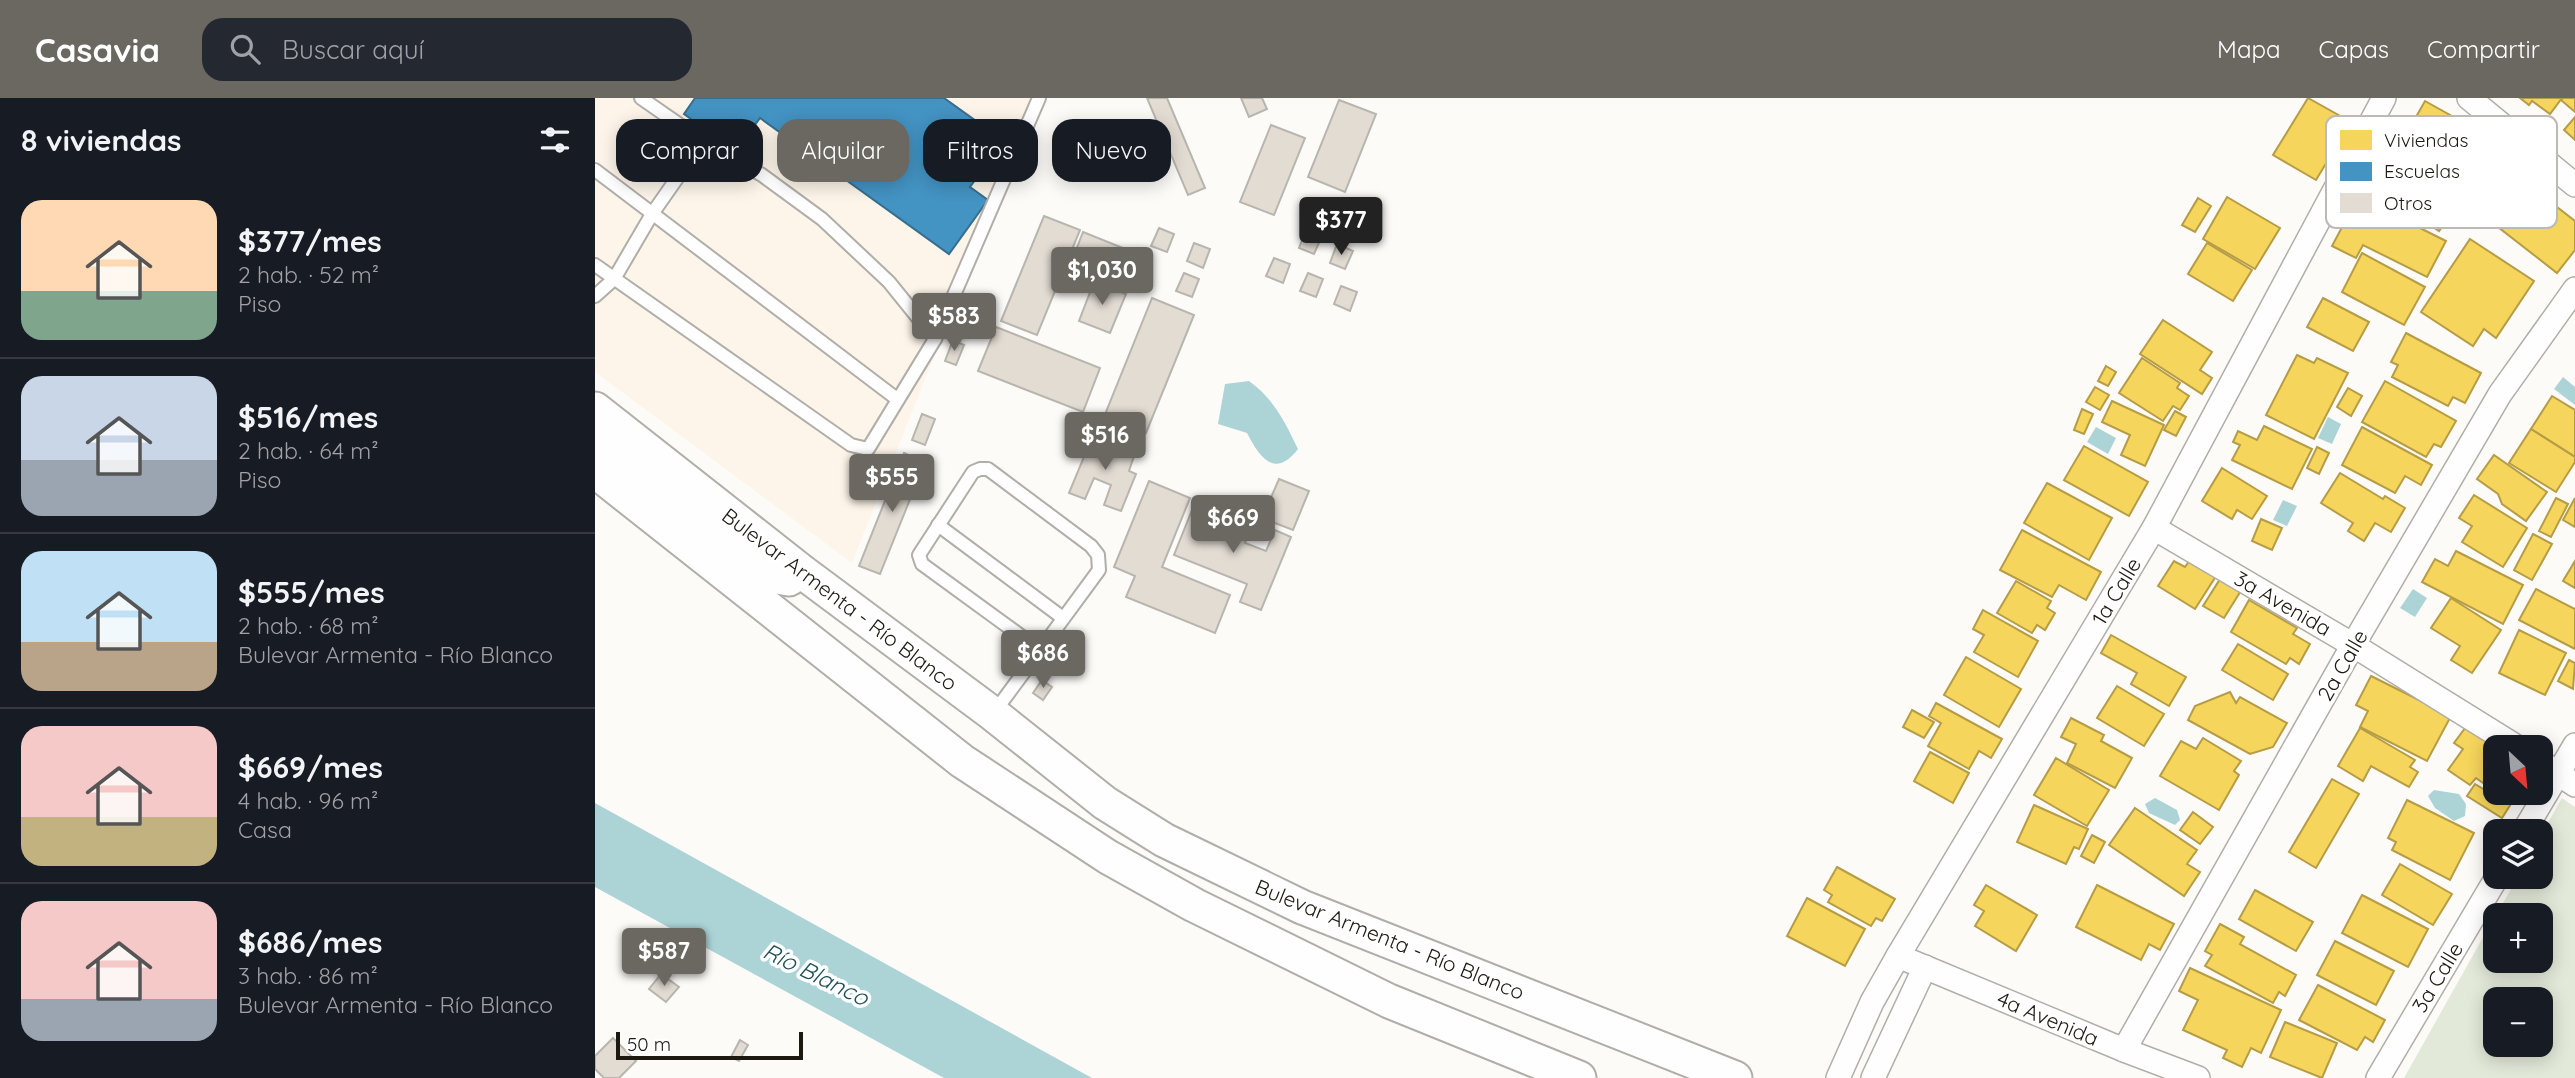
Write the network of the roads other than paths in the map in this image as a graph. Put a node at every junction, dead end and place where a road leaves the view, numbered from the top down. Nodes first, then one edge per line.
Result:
1 (641, 98) edge
2 (1039, 98) edge
3 (2384, 98) edge
4 (2469, 98) edge
5 (2374, 116) edge
6 (2491, 116) edge
7 (671, 119) edge
8 (595, 170) edge
9 (2557, 170) edge
10 (763, 176) edge
11 (675, 182) edge
12 (2575, 185) edge
13 (2326, 206) edge
14 (652, 215) junction
15 (595, 265) edge
16 (614, 279) junction
17 (2575, 289) edge
18 (595, 296) edge
19 (935, 339) junction
20 (897, 399) junction
21 (595, 409) edge
22 (595, 446) edge
23 (595, 471) edge
24 (938, 525) junction
25 (2154, 528) junction
26 (801, 571) junction
27 (1063, 618) junction
28 (2353, 645) junction
29 (1040, 650) junction
30 (993, 714) junction
31 (2498, 735) edge
32 (2575, 745) edge
33 (2558, 773) edge
34 (2531, 819) edge
35 (2490, 889) edge
36 (1898, 956) junction
37 (1925, 967) junction
38 (2124, 1050) junction
39 (1579, 1078) edge
40 (1735, 1078) edge
41 (1838, 1078) edge
42 (1873, 1078) edge
43 (2198, 1078) edge
44 (2378, 1078) edge

1 - 7 lane
2 - 19 lane
3 - 5 street, 1a Calle
4 - 6 street
8 - 14 lane
9 - 12 street
10 - 19 lane
11 - 14 lane
13 - 25 street, 1a Calle
14 - 16 lane
14 - 20 lane
15 - 16 lane
16 - 18 lane
16 - 20 lane
17 - 28 street, 2a Calle
19 - 20 lane
21 - 26 main road, Bulevar Armenta - Río Blanco
22 - 26 main road
23 - 39 main road
24 - 27 lane
24 - 27 lane
24 - 29 lane
25 - 28 street, 3a Avenida
25 - 36 street, 1a Calle
26 - 30 main road, Bulevar Armenta - Río Blanco
27 - 29 lane
28 - 31 street, 3a Avenida
28 - 38 street, 2a Calle
29 - 30 lane
30 - 40 main road, Bulevar Armenta - Río Blanco
32 - 33 street
33 - 34 street
35 - 44 street, 3a Calle
36 - 37 street, 4a Avenida
36 - 41 street, 1a Calle
37 - 38 street, 4a Avenida
37 - 42 street
38 - 43 street, 4a Avenida

